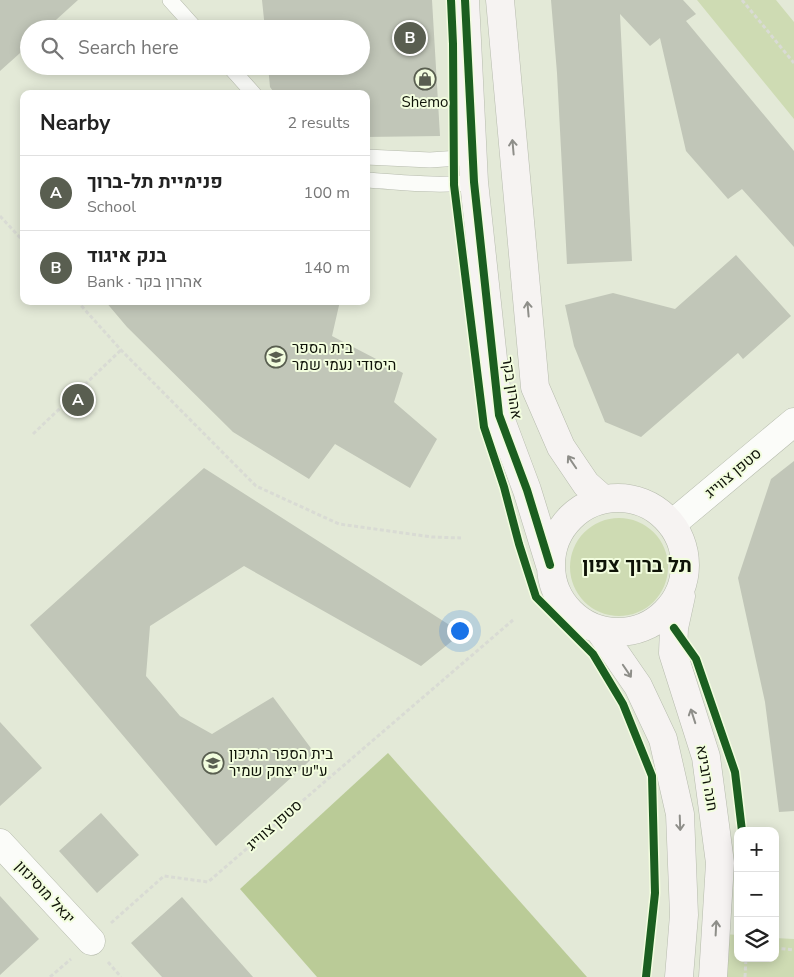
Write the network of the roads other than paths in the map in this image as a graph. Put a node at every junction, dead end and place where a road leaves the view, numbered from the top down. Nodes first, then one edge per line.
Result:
1 (170, 0) edge
2 (465, 0) edge
3 (500, 0) edge
4 (188, 20) edge
5 (237, 75) edge
6 (250, 90) edge
7 (370, 157) edge
8 (474, 170) junction
9 (370, 180) edge
10 (794, 422) edge
11 (603, 499) junction
12 (672, 524) junction
13 (550, 565) junction
14 (684, 584) junction
15 (600, 631) junction
16 (0, 843) edge
17 (91, 941) road end
18 (678, 977) edge
19 (713, 977) edge

1 - 4 lane
2 - 8 street, אהרון בקר
11 -> 3 street, אהרון בקר
5 - 6 lane
7 - 8 lane
8 - 9 lane
8 - 13 street, אהרון בקר
10 - 12 street, סטפן צווייג
11 - 12 street
11 - 13 street
12 - 14 street
13 - 15 street
14 - 15 street
19 -> 14 street, חנה רובינא
15 -> 18 street
16 - 17 street, יגאל מוסינזון

